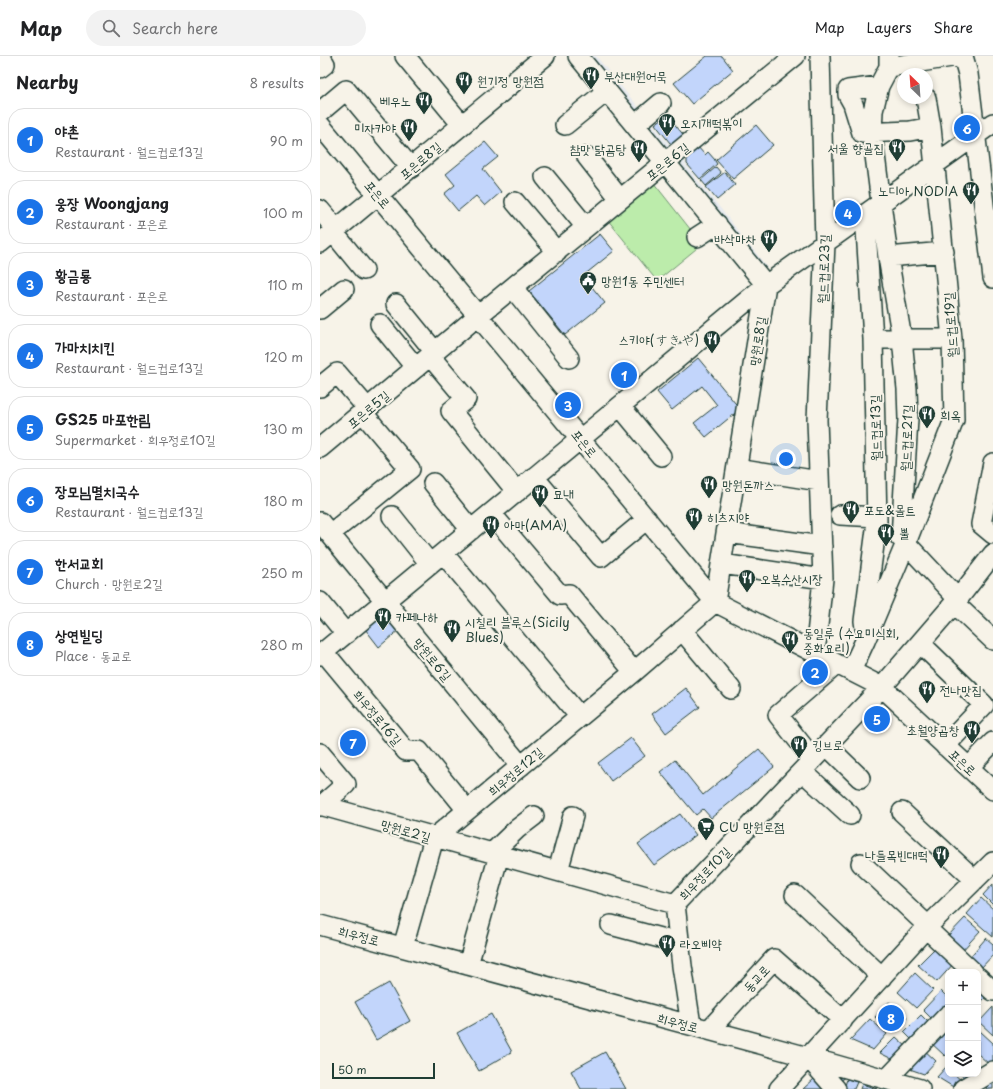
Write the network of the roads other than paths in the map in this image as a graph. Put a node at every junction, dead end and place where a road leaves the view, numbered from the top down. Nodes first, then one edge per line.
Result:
1 (405, 56) edge
2 (545, 56) edge
3 (578, 56) edge
4 (820, 56) edge
5 (958, 56) edge
6 (963, 56) edge
7 (320, 57) edge
8 (788, 58) edge
9 (889, 62) edge
10 (921, 64) edge
11 (320, 68) edge
12 (879, 86) junction
13 (606, 91) junction
14 (661, 103) dead end
15 (927, 104) edge
16 (320, 112) edge
17 (993, 123) edge
18 (320, 125) edge
19 (462, 125) junction
20 (566, 125) dead end
21 (635, 125) junction
22 (931, 128) junction
23 (872, 132) junction
24 (976, 135) junction
25 (587, 157) dead end
26 (665, 162) junction
27 (934, 165) junction
28 (411, 168) junction
29 (545, 178) dead end
30 (379, 195) junction
31 (620, 199) junction
32 (515, 202) dead end
33 (882, 202) junction
34 (320, 210) edge
35 (865, 214) junction
36 (717, 224) junction
37 (586, 227) junction
38 (330, 235) edge
39 (697, 237) dead end
40 (825, 243) junction
41 (557, 252) junction
42 (944, 252) junction
43 (888, 257) junction
44 (364, 270) dead end
45 (993, 278) edge
46 (766, 285) junction
47 (344, 288) dead end
48 (513, 288) junction
49 (396, 304) dead end
50 (320, 309) edge
51 (479, 315) junction
52 (380, 324) dead end
53 (952, 338) junction
54 (902, 339) junction
55 (873, 340) junction
56 (433, 354) junction
57 (569, 358) dead end
58 (416, 368) junction
59 (320, 387) edge
60 (620, 406) junction
61 (365, 411) junction
62 (581, 438) junction
63 (320, 448) edge
64 (661, 456) dead end
65 (993, 463) edge
66 (737, 468) junction
67 (534, 477) junction
68 (819, 481) junction
69 (433, 483) dead end
70 (517, 492) junction
71 (491, 513) junction
72 (840, 515) dead end
73 (392, 516) dead end
74 (647, 519) junction
75 (877, 520) junction
76 (325, 528) edge
77 (472, 530) junction
78 (727, 533) junction
79 (993, 534) edge
80 (903, 541) junction
81 (822, 546) junction
82 (437, 559) junction
83 (992, 559) edge
84 (722, 564) junction
85 (823, 578) junction
86 (385, 601) junction
87 (956, 601) junction
88 (320, 602) edge
89 (716, 602) junction
90 (682, 630) junction
91 (346, 634) junction
92 (993, 640) edge
93 (865, 641) junction
94 (920, 643) junction
95 (814, 653) junction
96 (322, 654) edge
97 (844, 667) junction
98 (634, 672) junction
99 (882, 687) junction
100 (731, 689) dead end
101 (580, 717) junction
102 (993, 742) edge
103 (826, 746) junction
104 (945, 746) junction
105 (320, 753) edge
106 (808, 765) junction
107 (521, 766) junction
108 (968, 767) junction
109 (860, 778) dead end
110 (993, 790) edge
111 (321, 806) edge
112 (467, 810) junction
113 (902, 812) dead end
114 (850, 815) dead end
115 (534, 816) dead end
116 (573, 816) dead end
117 (434, 838) junction
118 (495, 854) junction
119 (861, 863) dead end
120 (558, 871) junction
121 (987, 871) edge
122 (795, 895) dead end
123 (675, 904) junction
124 (320, 925) edge
125 (611, 925) dead end
126 (927, 927) junction
127 (680, 943) junction
128 (403, 947) junction
129 (468, 965) junction
130 (882, 977) junction
131 (985, 980) edge
132 (945, 1018) edge
133 (843, 1020) junction
134 (700, 1028) junction
135 (808, 1057) junction
136 (993, 1071) edge
137 (887, 1080) junction
138 (779, 1089) edge
139 (836, 1089) edge
140 (920, 1089) edge
141 (964, 1089) edge

1 - 19 street
2 - 19 street, 포은로8길
3 - 13 street
4 - 40 street, 월드컵로23길
5 - 10 street
6 - 24 street
7 - 11 street
8 - 26 street, 포은로6길
9 - 10 street, 월드컵로21길
9 - 12 street, 월드컵로21길
12 - 23 street, 월드컵로21길
12 - 23 street
13 - 20 street
13 - 21 street
14 - 21 street
15 - 22 street, 월드컵로19길
16 - 28 street
17 - 24 street
18 - 30 street, 포은로
19 - 28 street, 포은로8길
21 - 26 street
22 - 23 street
22 - 27 street, 월드컵로19길
23 - 33 street, 월드컵로21길
24 - 27 street
24 - 45 street
25 - 31 street
26 - 31 street, 포은로6길
26 - 36 street
27 - 33 street
27 - 42 street, 월드컵로19길
28 - 30 street, 포은로8길
29 - 37 street
30 - 38 street, 포은로8길
30 - 51 street, 포은로
31 - 37 street, 포은로6길
32 - 41 street
33 - 35 street
33 - 43 street, 월드컵로21길
34 - 38 street
35 - 40 street
35 - 55 street, 월드컵로13길
36 - 39 street
36 - 46 street
37 - 41 street, 포은로6길
38 - 44 street
40 - 46 street
40 - 68 street, 월드컵로23길
41 - 48 street, 포은로6길
42 - 43 street
42 - 53 street, 월드컵로19길
43 - 54 street, 월드컵로21길
46 - 60 street
46 - 66 street, 망원로8길
47 - 50 street
48 - 51 street, 포은로6길
48 - 57 street
49 - 56 street
51 - 56 street, 포은로5길
51 - 62 street, 포은로
52 - 58 street
53 - 54 street
53 - 80 street, 월드컵로19길
54 - 55 street
54 - 80 street, 월드컵로21길
55 - 75 street, 월드컵로13길
56 - 58 street, 포은로5길
56 - 70 street
58 - 61 street, 포은로5길
59 - 61 street, 망원로6길
60 - 62 street
60 - 64 street
61 - 63 street, 포은로5길
61 - 76 street, 망원로6길
62 - 67 street, 희우정로16길
62 - 74 street, 포은로
65 - 79 street
66 - 68 street
66 - 78 street, 망원로8길
67 - 70 street, 희우정로16길
67 - 74 street
68 - 81 street, 월드컵로23길
69 - 77 street
70 - 71 street, 희우정로16길
71 - 77 street, 희우정로16길
71 - 98 street
72 - 75 street
73 - 82 street
74 - 89 street, 포은로
75 - 80 street
75 - 93 street, 월드컵로13길
76 - 86 street, 망원로6길
77 - 82 street, 희우정로16길
78 - 81 street
78 - 84 street, 망원로8길
80 - 87 street
80 - 93 street, 월드컵로19길
81 - 85 street, 월드컵로23길
82 - 86 street, 희우정로16길
82 - 101 street
83 - 87 street, 희우정로10길
84 - 85 street
84 - 89 street, 망원로8길
85 - 95 street, 월드컵로23길
86 - 91 street, 희우정로16길
86 - 107 street, 망원로6길
87 - 92 street
87 - 94 street, 희우정로10길
88 - 91 street
89 - 90 street, 희우정로12길
89 - 95 street, 포은로
90 - 98 street, 희우정로12길
90 - 100 street
91 - 96 street, 희우정로16길
93 - 97 street, 월드컵로19길
94 - 99 street, 희우정로10길
94 - 104 street
95 - 97 street, 포은로
96 - 112 street, 희우정로16길
97 - 99 street, 포은로
97 - 106 street
98 - 101 street, 희우정로12길
99 - 103 street, 희우정로10길
99 - 104 street, 포은로
101 - 107 street, 희우정로12길
102 - 108 street
103 - 106 street, 희우정로10길
103 - 109 street
104 - 108 street, 포은로
105 - 111 street
106 - 114 street
106 - 123 street, 희우정로10길
107 - 112 street, 희우정로12길
108 - 110 street, 포은로
111 - 117 street, 망원로2길
112 - 117 street, 희우정로12길
113 - 121 street
115 - 118 street
116 - 120 street
117 - 118 street, 망원로2길
117 - 128 street
118 - 120 street, 망원로2길
118 - 129 street
119 - 126 street
120 - 123 street, 망원로2길
121 - 126 street
122 - 130 street
123 - 127 street, 희우정로10길
124 - 128 street, 희우정로
125 - 127 street
126 - 130 street
126 - 131 street
127 - 134 street, 희우정로10길
128 - 129 street, 희우정로
129 - 134 street, 희우정로
130 - 133 street
132 - 137 street
133 - 134 street, 동교로
133 - 135 street
134 - 135 street, 희우정로
135 - 137 street, 희우정로
135 - 138 street
135 - 139 street
136 - 141 street
137 - 140 street, 희우정로

